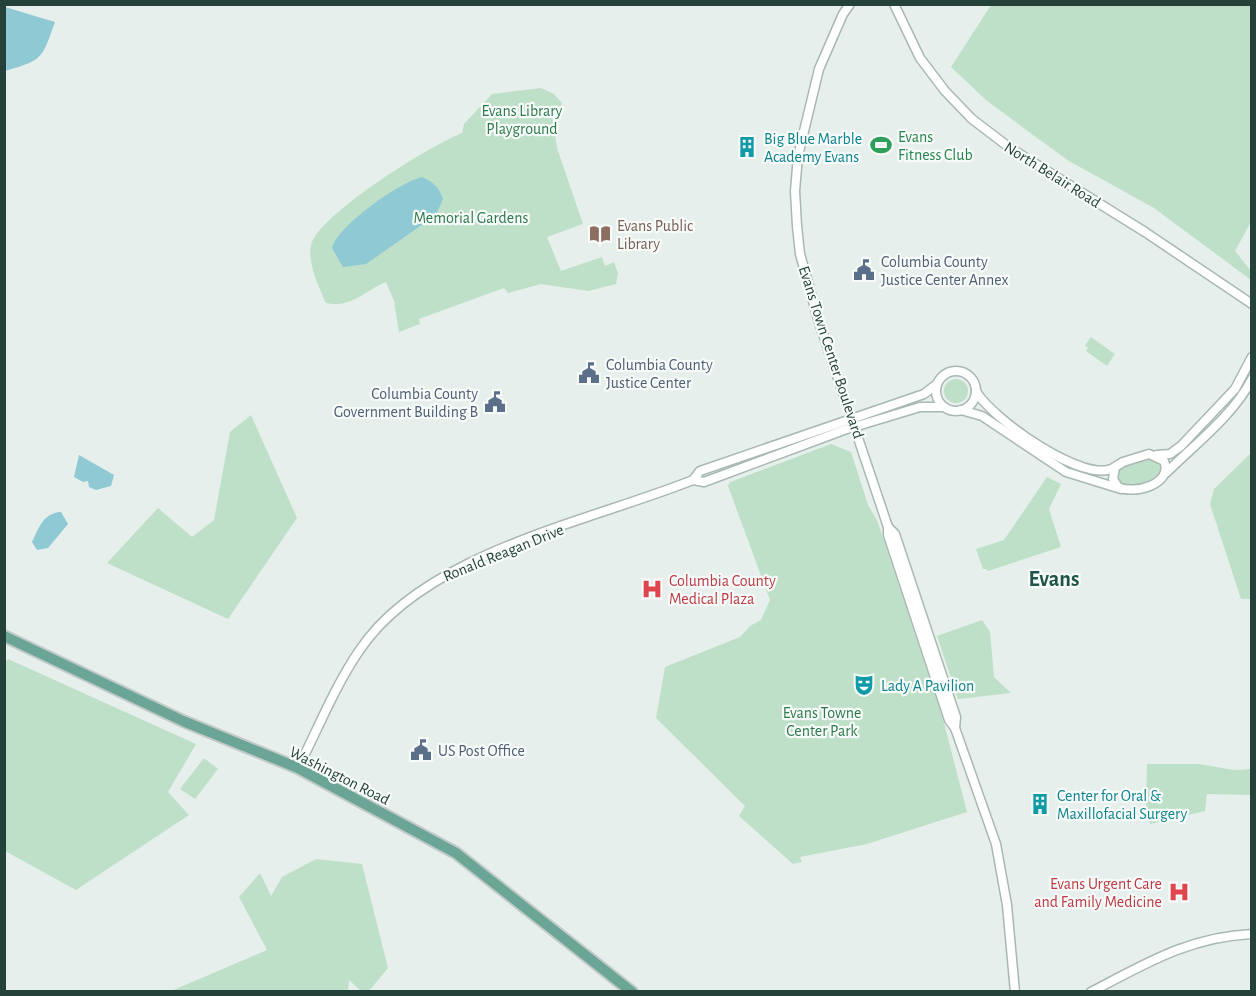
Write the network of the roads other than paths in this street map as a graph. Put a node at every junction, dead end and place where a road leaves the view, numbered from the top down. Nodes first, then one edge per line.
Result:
1 (850, 4) edge
2 (894, 4) edge
3 (1251, 304) edge
4 (1251, 357) edge
5 (1251, 379) edge
6 (937, 384) junction
7 (976, 391) junction
8 (1223, 403) junction
9 (944, 407) junction
10 (961, 410) junction
11 (1230, 410) junction
12 (853, 417) junction
13 (856, 427) junction
14 (1157, 455) junction
15 (1115, 467) junction
16 (1166, 473) junction
17 (693, 480) junction
18 (1121, 489) junction
19 (4, 636) edge
20 (298, 768) junction
21 (1251, 934) edge
22 (632, 992) edge
23 (1015, 992) edge
24 (1091, 992) edge

1 - 12 street, Evans Town Center Boulevard
2 - 3 street, North Belair Road
4 - 8 street, Ronald Reagan Drive
5 - 11 street, Ronald Reagan Drive
6 - 7 street, Ronald Reagan Drive
6 - 9 street
6 - 12 street, Ronald Reagan Drive
7 - 10 street
7 - 15 street, Ronald Reagan Drive
8 - 11 street
8 - 14 street, Ronald Reagan Drive
9 - 10 street, Ronald Reagan Drive
9 - 13 street, Ronald Reagan Drive
10 - 18 street, Ronald Reagan Drive
11 - 16 street, Ronald Reagan Drive
12 - 13 street, Evans Town Center Boulevard
12 - 17 street, Ronald Reagan Drive
13 - 17 street, Ronald Reagan Drive
13 - 23 street, Evans Town Center Boulevard
14 - 15 street, Ronald Reagan Drive
14 - 16 street
15 - 18 street
16 - 18 street, Ronald Reagan Drive
17 - 20 street, Ronald Reagan Drive
19 - 20 main road, Washington Road
20 - 22 main road, Washington Road
21 - 24 street

